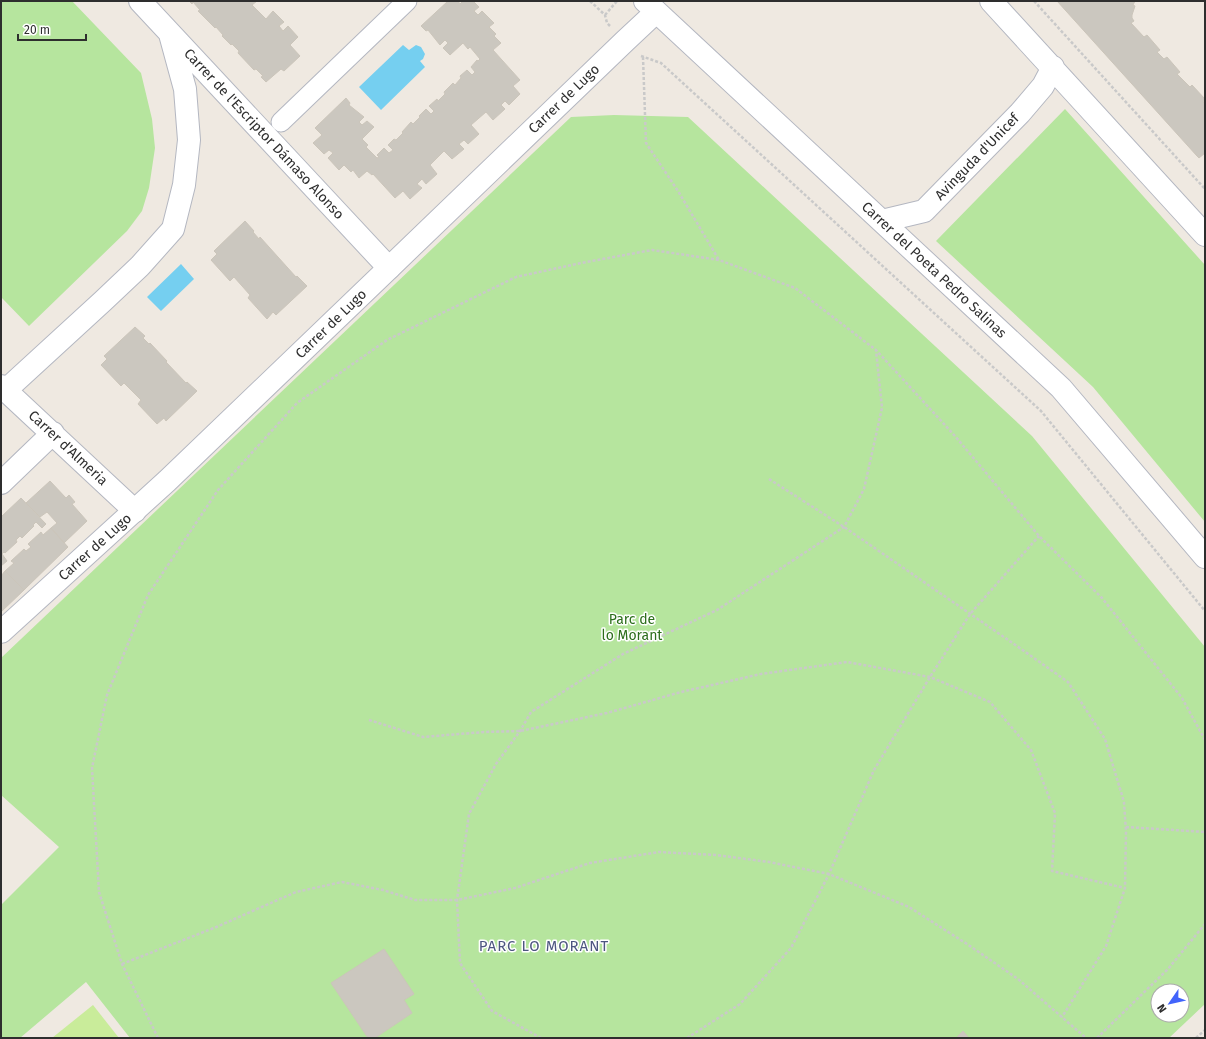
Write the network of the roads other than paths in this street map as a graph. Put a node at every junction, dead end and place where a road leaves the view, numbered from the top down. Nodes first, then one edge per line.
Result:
1 (140, 1) edge
2 (407, 1) edge
3 (994, 2) edge
4 (651, 6) edge
5 (169, 32) junction
6 (1053, 67) junction
7 (280, 122) dead end
8 (882, 221) junction
9 (1205, 235) edge
10 (389, 268) junction
11 (3, 388) edge
12 (53, 433) junction
13 (1, 483) edge
14 (135, 510) junction
15 (1205, 557) edge
16 (1, 632) edge

1 - 5 street, Carrer de l'Escriptor Dámaso Alonso
2 - 7 street
3 - 6 street
4 - 8 street, Carrer del Poeta Pedro Salinas
4 - 10 street, Carrer de Lugo
5 - 10 street, Carrer de l'Escriptor Dámaso Alonso
5 - 11 street
6 - 8 street, Avinguda d'Unicef
6 - 9 street
8 - 15 street, Carrer del Poeta Pedro Salinas
10 - 14 street, Carrer de Lugo
11 - 12 street, Carrer d'Almeria
12 - 13 street
12 - 14 street, Carrer d'Almeria
14 - 16 street, Carrer de Lugo

